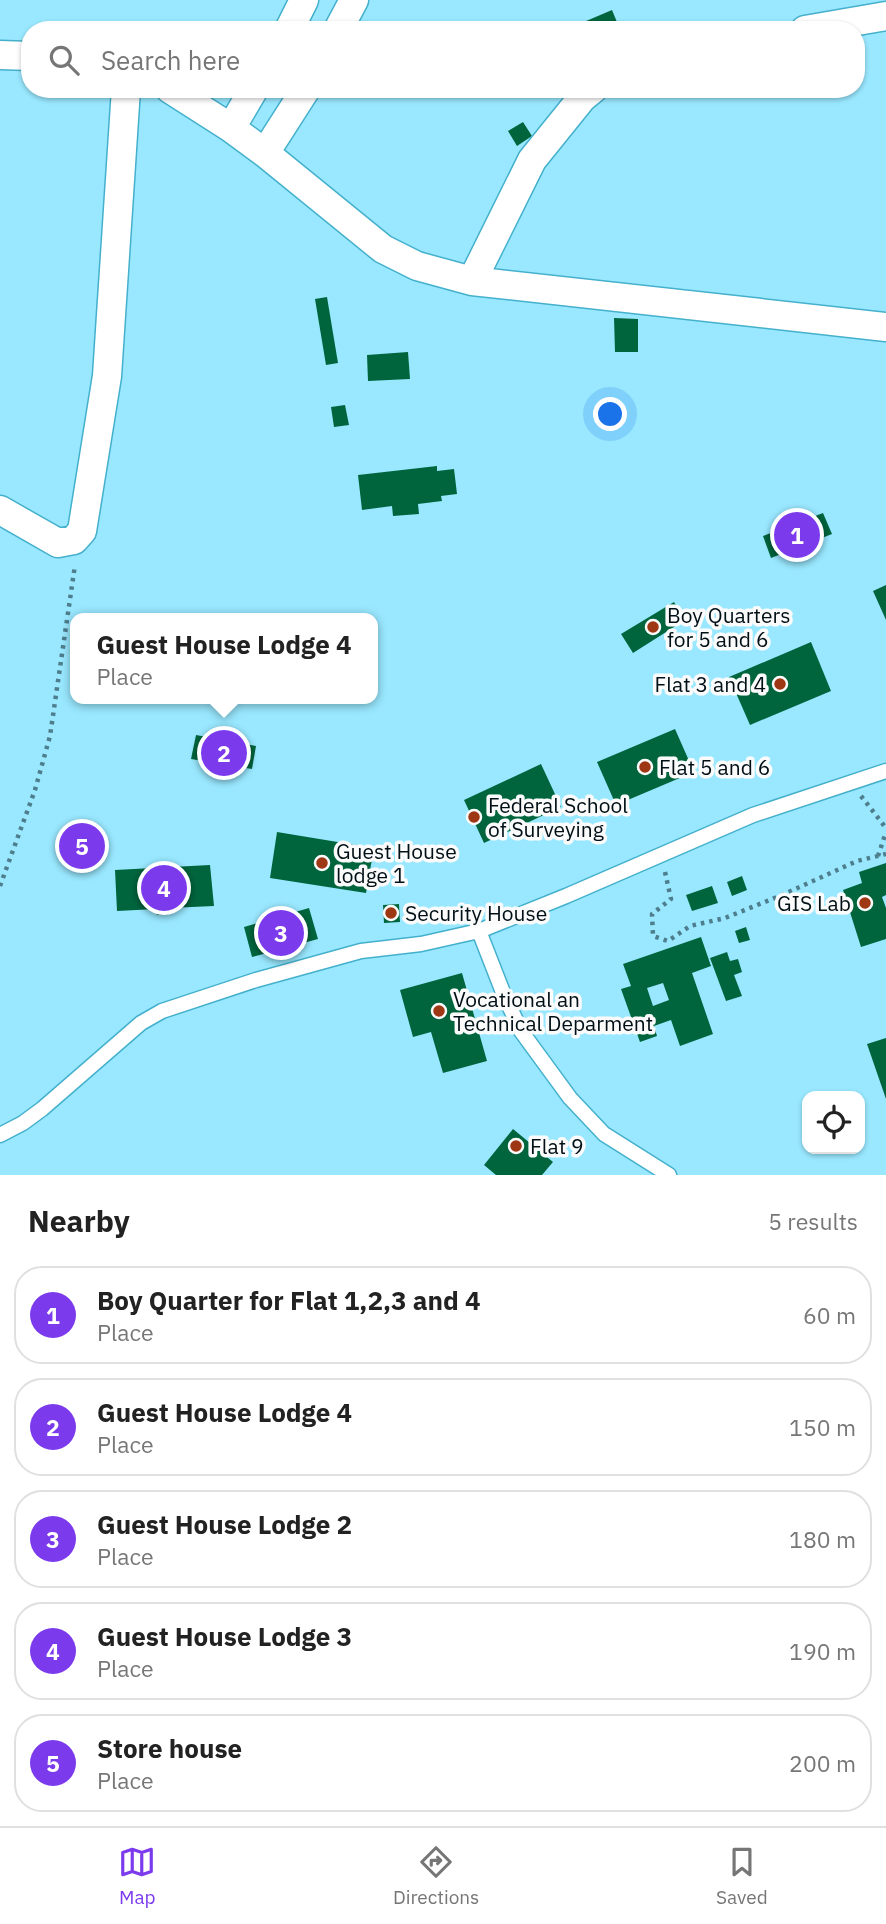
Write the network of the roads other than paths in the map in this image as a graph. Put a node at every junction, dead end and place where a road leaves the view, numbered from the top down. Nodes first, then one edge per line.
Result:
1 (304, 0) edge
2 (354, 0) edge
3 (886, 16) edge
4 (294, 21) edge
5 (343, 21) edge
6 (857, 21) edge
7 (0, 55) edge
8 (21, 56) edge
9 (125, 98) edge
10 (184, 98) edge
11 (248, 98) edge
12 (300, 98) edge
13 (582, 98) edge
14 (230, 128) junction
15 (265, 153) junction
16 (472, 281) junction
17 (886, 327) edge
18 (0, 510) edge
19 (886, 771) edge
20 (479, 931) junction
21 (0, 1135) edge
22 (669, 1175) edge

1 - 4 street
2 - 5 street
3 - 6 street
7 - 8 street
9 - 18 street
10 - 14 street
11 - 14 street
12 - 15 street
13 - 16 street
14 - 15 street
15 - 16 street
16 - 17 street
19 - 20 lane
20 - 21 lane
20 - 22 lane

